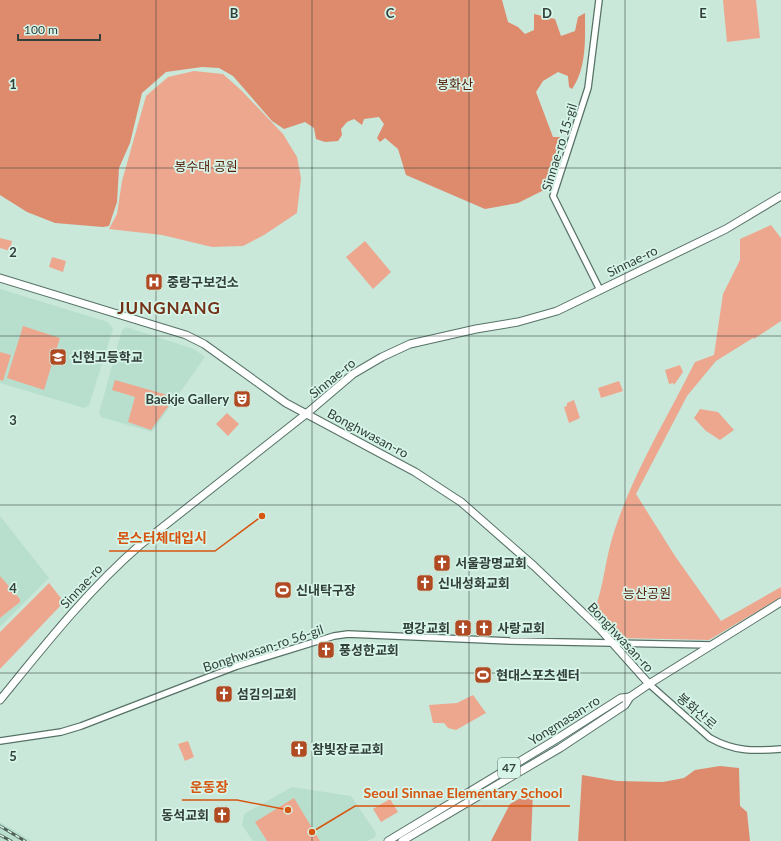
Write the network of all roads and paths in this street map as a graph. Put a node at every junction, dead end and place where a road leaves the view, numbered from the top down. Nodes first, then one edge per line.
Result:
1 (599, 0) edge
2 (781, 196) edge
3 (0, 278) edge
4 (600, 290) junction
5 (306, 414) junction
6 (781, 602) edge
7 (614, 643) junction
8 (712, 645) junction
9 (649, 684) junction
10 (630, 697) junction
11 (0, 700) edge
12 (0, 741) edge
13 (781, 749) edge
14 (388, 841) edge
15 (402, 841) edge

1 - 4 street, Sinnae-ro 15-gil
2 - 4 main road, Sinnae-ro
3 - 5 main road, Bonghwasan-ro
4 - 5 main road, Sinnae-ro
5 - 7 main road, Bonghwasan-ro
5 - 11 main road, Sinnae-ro
6 - 8 main road, Yongmasan-ro / 47
7 - 8 street, Bonghwasan-ro 56-gil
7 - 9 main road, Bonghwasan-ro
7 - 12 street, Bonghwasan-ro 56-gil
8 - 9 main road, Yongmasan-ro / 47
9 - 10 main road, Yongmasan-ro / 47
9 - 13 street, 봉화산로
10 - 14 main road, Yongmasan-ro / 47
10 - 15 main road, Yongmasan-ro / 47

